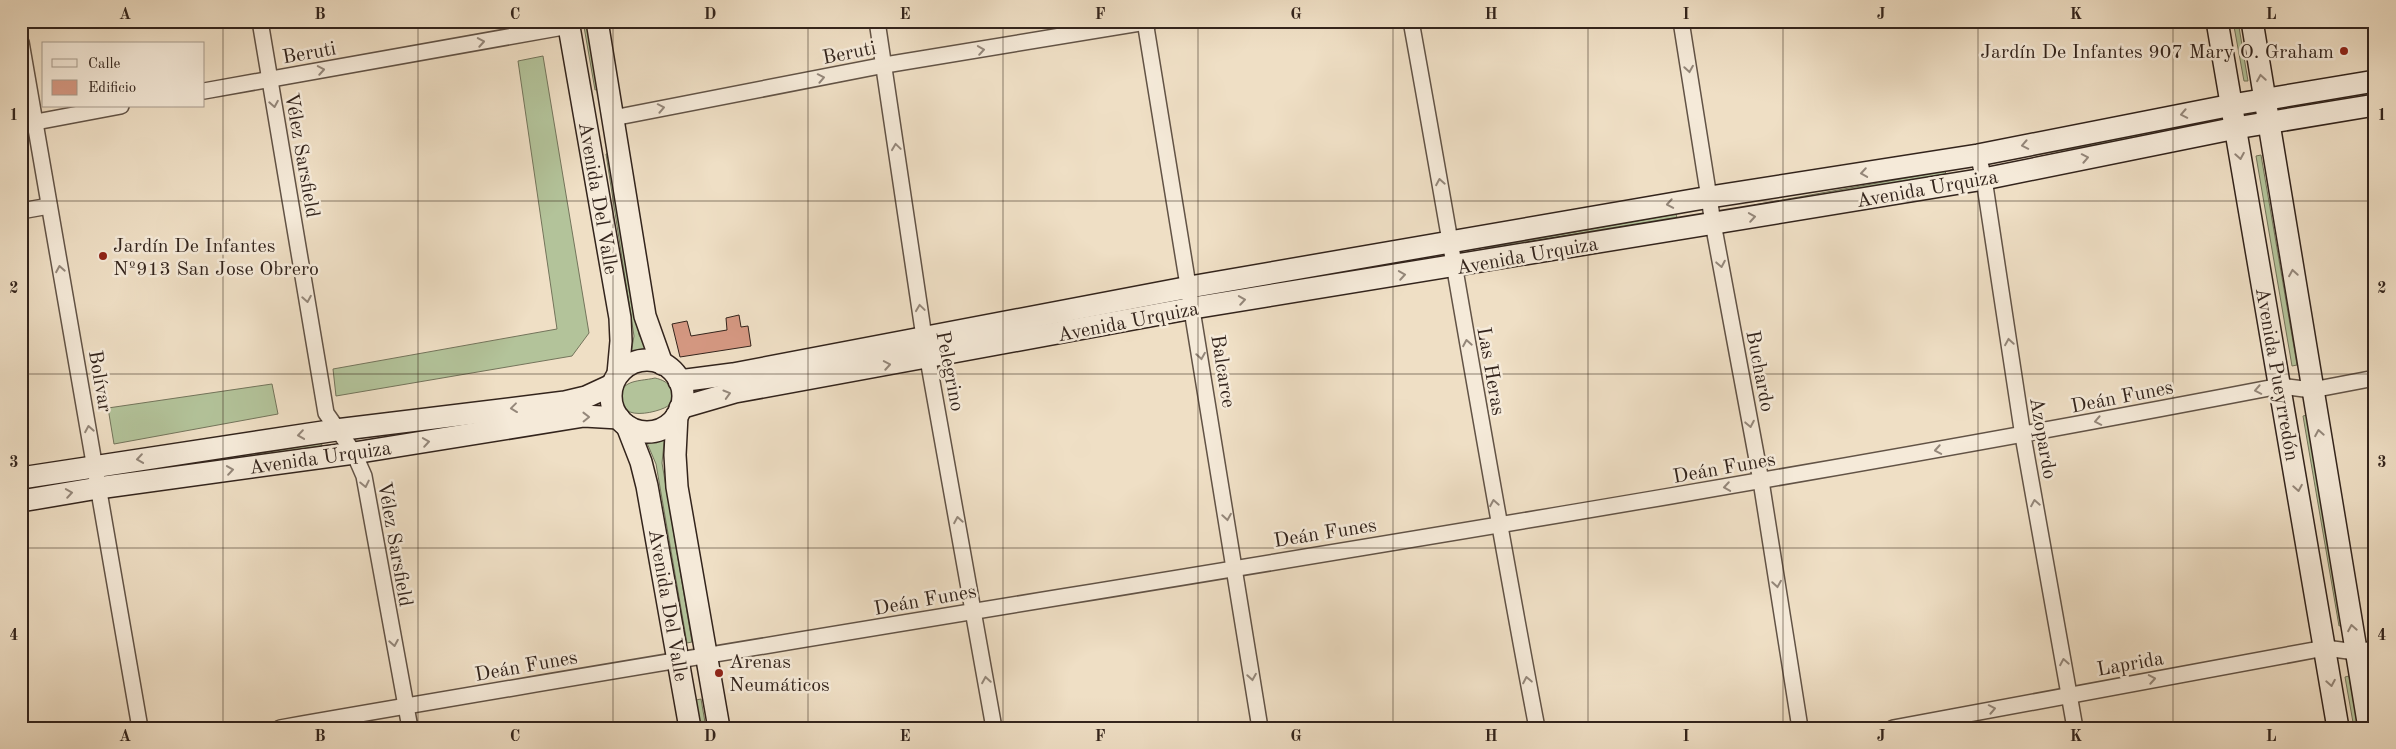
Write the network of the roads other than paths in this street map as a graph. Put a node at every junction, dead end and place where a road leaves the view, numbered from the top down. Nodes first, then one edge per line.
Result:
1 (260, 21) edge
2 (598, 21) edge
3 (877, 21) edge
4 (1411, 21) edge
5 (1681, 21) edge
6 (2217, 21) edge
7 (2252, 21) edge
8 (1148, 22) edge
9 (569, 24) edge
10 (21, 42) edge
11 (885, 65) junction
12 (270, 79) junction
13 (2375, 81) edge
14 (205, 91) edge
15 (2265, 101) junction
16 (2232, 105) junction
17 (2375, 106) edge
18 (110, 108) edge
19 (613, 118) junction
20 (36, 122) junction
21 (2269, 122) junction
22 (2236, 128) junction
23 (1978, 155) junction
24 (1984, 179) junction
25 (1710, 197) junction
26 (48, 206) junction
27 (21, 211) edge
28 (1713, 223) junction
29 (1451, 242) junction
30 (1454, 267) junction
31 (1190, 287) junction
32 (1194, 308) junction
33 (924, 337) junction
34 (929, 358) junction
35 (662, 364) junction
36 (2375, 378) edge
37 (615, 380) junction
38 (679, 380) junction
39 (2280, 386) junction
40 (2312, 390) junction
41 (679, 412) junction
42 (623, 422) junction
43 (336, 430) junction
44 (2023, 436) junction
45 (354, 453) junction
46 (96, 465) junction
47 (21, 478) edge
48 (1761, 481) junction
49 (98, 488) junction
50 (21, 501) edge
51 (1498, 525) junction
52 (1235, 567) junction
53 (974, 611) junction
54 (2325, 648) junction
55 (2366, 651) edge
56 (706, 657) junction
57 (679, 660) junction
58 (2070, 694) junction
59 (406, 706) junction
60 (140, 728) edge
61 (280, 728) edge
62 (410, 728) edge
63 (690, 728) edge
64 (719, 728) edge
65 (994, 728) edge
66 (1260, 728) edge
67 (1536, 728) edge
68 (1800, 728) edge
69 (1892, 728) edge
70 (2075, 728) edge
71 (2338, 728) edge
72 (2369, 728) edge

1 - 12 street, Vélez Sarsfield
2 - 19 main road, Avenida Del Valle
3 - 11 street, Pelegrino
29 -> 4 street, Las Heras
5 -> 25 street, Buchardo
6 - 16 main road, Avenida Pueyrredón
15 -> 7 main road, Avenida Pueyrredón
11 -> 8 street, Beruti
8 - 31 street, Balcarce
12 -> 9 street, Beruti
9 - 37 main road, Avenida Del Valle
10 - 20 street, Bolívar
19 -> 11 street, Beruti
33 -> 11 street, Pelegrino
12 - 14 street, Beruti
12 -> 43 street, Vélez Sarsfield
13 - 15 main road
15 - 16 main road
15 - 21 main road, Avenida Pueyrredón
16 - 22 main road, Avenida Pueyrredón
16 -> 23 main road
17 - 21 main road, Avenida Urquiza
18 - 20 street
19 - 35 main road, Avenida Del Valle
20 - 26 street, Bolívar
21 - 22 main road, Avenida Urquiza
40 -> 21 main road, Avenida Pueyrredón
24 -> 22 main road, Avenida Urquiza
22 -> 39 main road, Avenida Pueyrredón
23 - 24 street, Azopardo
23 -> 25 main road
28 -> 24 main road, Avenida Urquiza
44 -> 24 street, Azopardo
25 - 28 street, Buchardo
25 -> 29 main road
26 - 27 street
46 -> 26 street, Bolívar
28 - 30 main road, Avenida Urquiza
28 -> 48 street, Buchardo
29 - 30 street, Las Heras
29 - 31 main road
32 -> 30 main road, Avenida Urquiza
51 -> 30 street, Las Heras
31 - 32 street, Balcarce
31 - 33 main road
32 - 34 main road, Avenida Urquiza
32 -> 52 street, Balcarce
33 - 34 street, Pelegrino
33 - 38 main road
41 -> 34 main road, Avenida Urquiza
53 -> 34 street, Pelegrino
35 - 37 main road
35 - 38 main road
36 - 40 street, Deán Funes
37 - 42 main road
37 -> 43 main road, Avenida Urquiza
38 - 41 main road
39 - 40 street, Deán Funes
39 -> 44 street, Deán Funes
39 -> 54 main road, Avenida Pueyrredón
55 -> 40 main road, Avenida Pueyrredón
41 - 42 main road
41 - 56 main road, Avenida Del Valle
45 -> 42 main road, Avenida Urquiza
42 - 57 main road, Avenida Del Valle
43 - 45 street, Vélez Sarsfield
43 -> 46 main road, Avenida Urquiza
44 -> 48 street, Deán Funes
58 -> 44 street, Azopardo
49 -> 45 main road, Avenida Urquiza
45 -> 59 street, Vélez Sarsfield
46 - 47 main road, Avenida Urquiza
46 - 49 street, Bolívar
48 -> 51 street, Deán Funes
48 -> 68 street, Buchardo
50 -> 49 main road, Avenida Urquiza
49 - 60 street, Bolívar
51 - 52 street, Deán Funes
67 -> 51 street, Las Heras
52 - 53 street, Deán Funes
52 -> 66 street, Balcarce
53 - 56 street, Deán Funes
65 -> 53 street, Pelegrino
54 - 55 street, Laprida
58 -> 54 street, Laprida
54 -> 71 main road, Avenida Pueyrredón
55 - 72 main road, Avenida Pueyrredón
56 - 57 street, Deán Funes
56 - 64 main road, Avenida Del Valle
57 - 59 street, Deán Funes
57 - 63 main road, Avenida Del Valle
69 -> 58 street, Laprida
58 - 70 street, Azopardo
59 - 61 street, Deán Funes
59 - 62 street, Vélez Sarsfield

